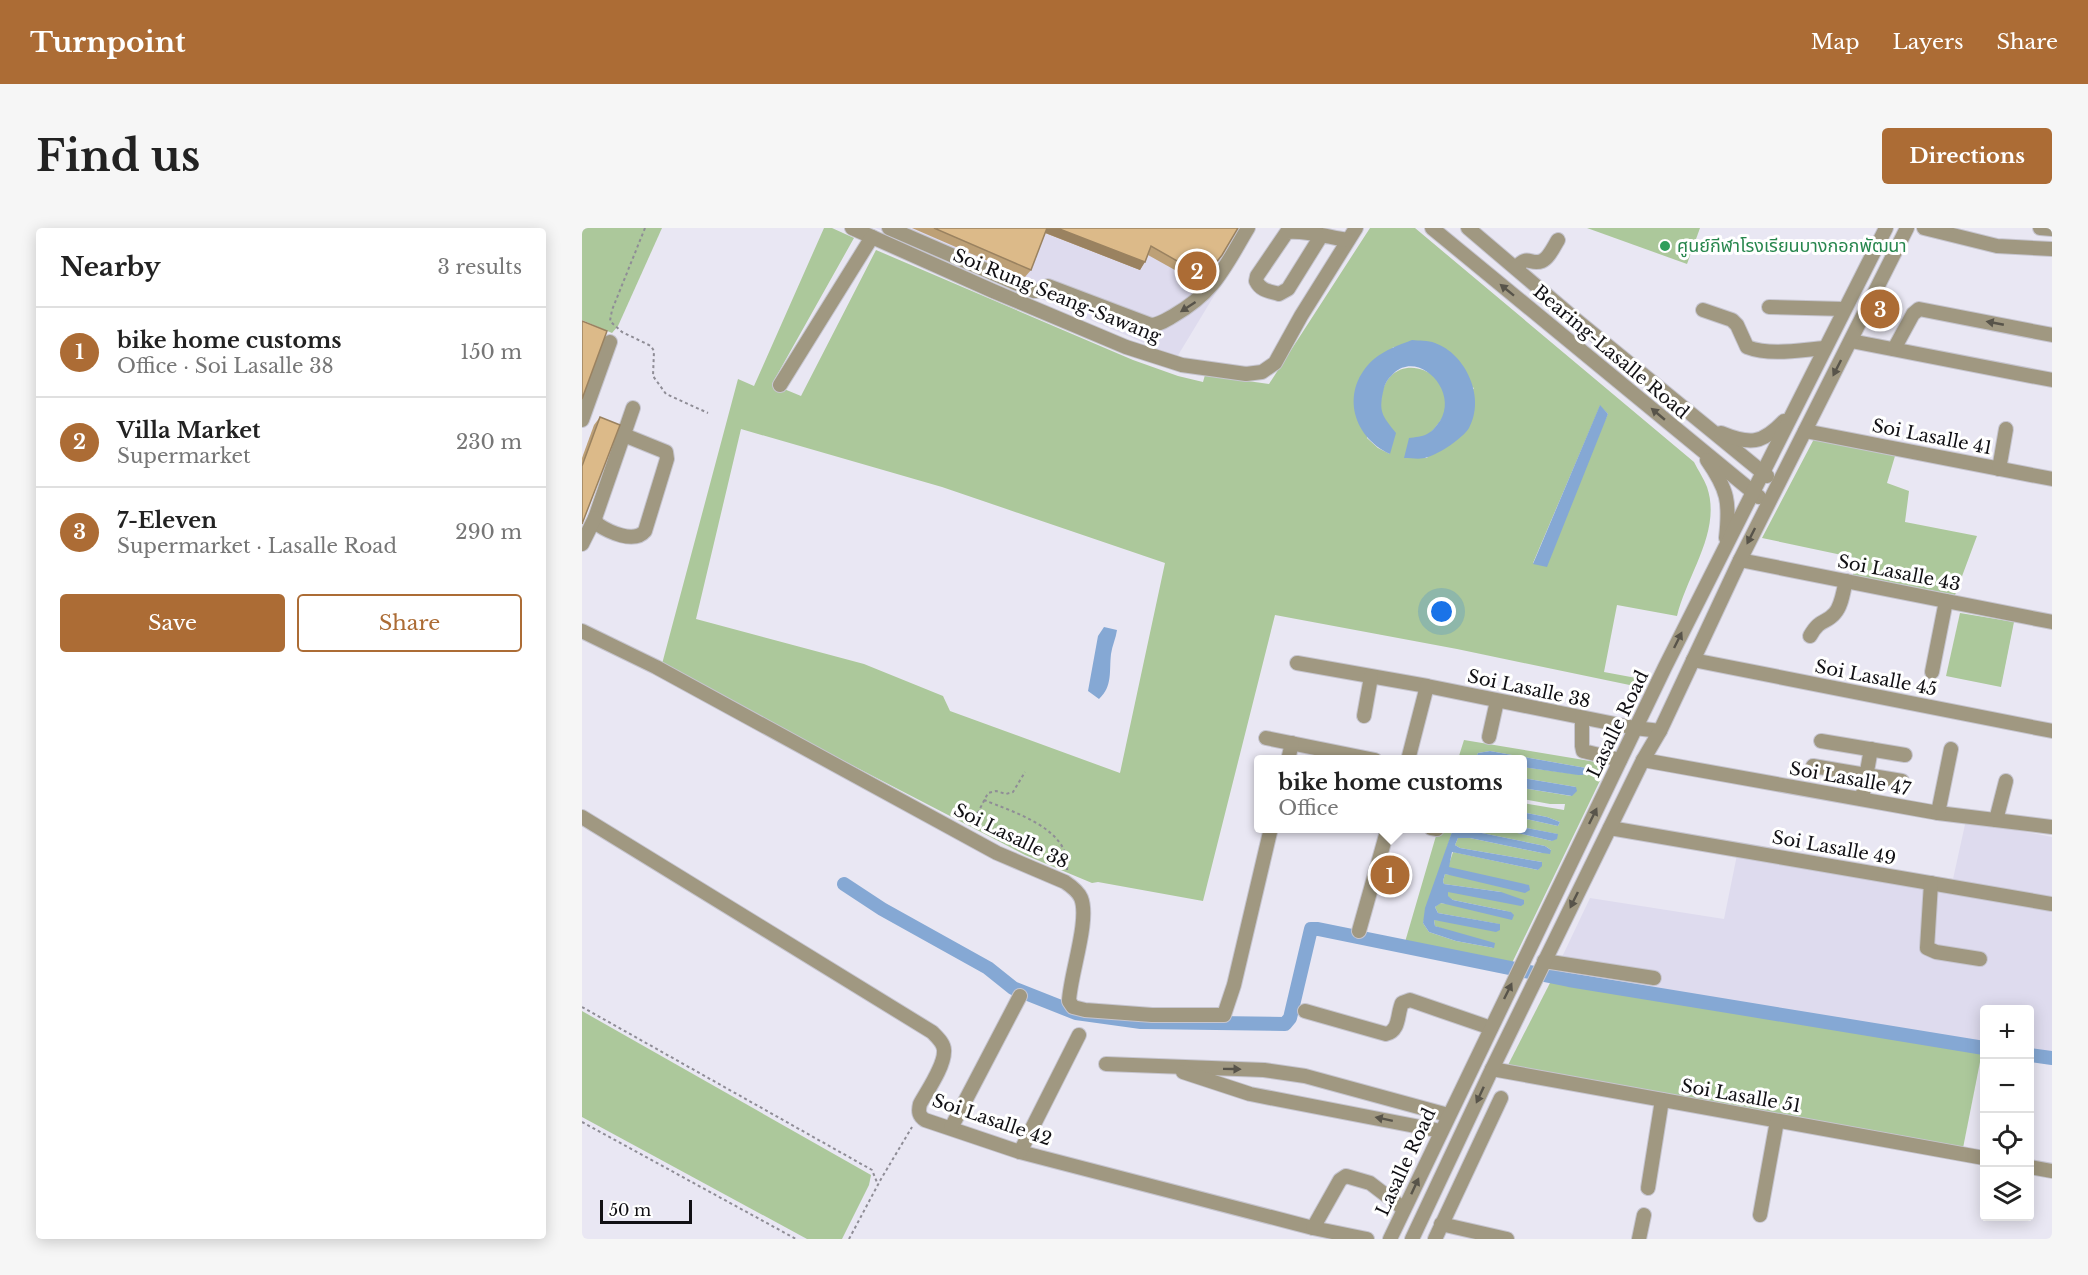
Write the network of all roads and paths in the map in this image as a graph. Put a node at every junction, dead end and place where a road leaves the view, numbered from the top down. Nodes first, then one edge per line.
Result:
1 (645, 228) edge
2 (852, 228) edge
3 (889, 228) edge
4 (1248, 228) edge
5 (1356, 228) edge
6 (1432, 228) edge
7 (1468, 228) edge
8 (1886, 228) edge
9 (1907, 228) edge
10 (1924, 228) edge
11 (2040, 228) edge
12 (2052, 229) edge
13 (1321, 236) junction
14 (872, 237) junction
15 (1348, 240) junction
16 (1558, 240) dead end
17 (2052, 249) edge
18 (1516, 268) junction
19 (1769, 307) dead end
20 (1844, 309) junction
21 (1703, 310) dead end
22 (2052, 335) edge
23 (1851, 341) junction
24 (610, 342) dead end
25 (1825, 348) junction
26 (1894, 349) junction
27 (2052, 380) edge
28 (780, 385) dead end
29 (1799, 399) junction
30 (633, 408) dead end
31 (708, 413) dead end
32 (583, 415) edge
33 (1694, 416) junction
34 (2006, 429) dead end
35 (1805, 431) junction
36 (624, 435) junction
37 (1688, 439) junction
38 (1999, 469) junction
39 (1762, 472) junction
40 (2052, 479) edge
41 (1778, 484) junction
42 (1752, 491) junction
43 (1768, 504) junction
44 (595, 518) junction
45 (582, 544) edge
46 (1740, 560) junction
47 (1717, 562) junction
48 (1846, 581) junction
49 (1946, 601) junction
50 (2052, 622) edge
51 (582, 631) edge
52 (1810, 636) dead end
53 (1693, 660) junction
54 (1297, 663) dead end
55 (1665, 666) junction
56 (1932, 672) dead end
57 (1686, 674) junction
58 (1371, 677) junction
59 (1427, 686) junction
60 (1497, 701) junction
61 (1364, 716) dead end
62 (1582, 718) junction
63 (1635, 728) junction
64 (1660, 731) junction
65 (2052, 732) edge
66 (1489, 737) dead end
67 (1266, 738) dead end
68 (1821, 741) dead end
69 (1292, 743) junction
70 (1871, 749) junction
71 (1951, 749) dead end
72 (1289, 755) edge
73 (1354, 755) edge
74 (1409, 755) edge
75 (1905, 755) dead end
76 (1620, 760) junction
77 (1643, 760) junction
78 (1813, 766) dead end
79 (1025, 772) dead end
80 (1866, 775) junction
81 (1902, 781) dead end
82 (2006, 781) dead end
83 (1862, 799) junction
84 (984, 800) junction
85 (1938, 813) junction
86 (582, 817) edge
87 (1996, 820) junction
88 (2052, 827) edge
89 (1610, 828) junction
90 (1270, 833) edge
91 (1387, 833) edge
92 (967, 835) junction
93 (1065, 882) junction
94 (1931, 883) junction
95 (2052, 904) edge
96 (1359, 931) dead end
97 (1980, 958) dead end
98 (1544, 961) junction
99 (1654, 978) dead end
100 (1020, 996) dead end
101 (582, 1006) edge
102 (1305, 1011) dead end
103 (1491, 1028) junction
104 (1079, 1035) dead end
105 (1106, 1064) dead end
106 (1173, 1068) junction
107 (1492, 1069) junction
108 (1347, 1088) junction
109 (1501, 1098) dead end
110 (1662, 1100) junction
111 (1343, 1111) junction
112 (1448, 1115) junction
113 (920, 1117) junction
114 (1777, 1121) junction
115 (582, 1122) edge
116 (951, 1128) junction
117 (1441, 1131) junction
118 (1020, 1152) junction
119 (1980, 1157) edge
120 (2034, 1168) edge
121 (2052, 1171) edge
122 (878, 1185) junction
123 (1648, 1188) dead end
124 (1404, 1209) junction
125 (1644, 1215) dead end
126 (1760, 1215) dead end
127 (1442, 1224) junction
128 (1313, 1228) junction
129 (796, 1239) edge
130 (849, 1239) edge
131 (1366, 1239) edge
132 (1390, 1239) edge
133 (1412, 1239) edge
134 (1435, 1239) edge
135 (1507, 1239) edge
136 (1639, 1239) edge

1 - 31 path
2 - 14 street, Soi Rung Seang-Sawang
4 -> 3 street
5 - 15 street, Soi Rung Seang-Sawang
37 -> 6 street, Bearing-Lasalle Road
7 - 18 street, Bearing-Lasalle Road
8 - 20 street, Lasalle Road
9 - 23 street
10 - 17 street
11 - 12 street
13 - 13 street
13 - 15 street
14 - 15 street, Soi Rung Seang-Sawang
14 - 28 street
16 - 18 street
18 - 33 street, Bearing-Lasalle Road
19 - 20 street
20 - 25 street, Lasalle Road
21 - 25 street
22 -> 26 street
23 - 26 street
23 -> 35 street
24 - 32 street
25 - 29 street, Lasalle Road
26 - 27 street
29 - 33 street
29 - 39 street, Lasalle Road
30 - 36 street
33 - 39 street, Bearing-Lasalle Road
34 - 38 street
35 - 38 street, Soi Lasalle 41
35 - 41 street
36 - 44 street
36 - 44 street
37 - 42 street, Bearing-Lasalle Road
37 - 47 street
38 - 40 street, Soi Lasalle 41
39 - 41 street, Bearing-Lasalle Road
39 - 42 street, Lasalle Road
41 - 43 street
42 - 43 street, Bearing-Lasalle Road
42 - 47 street, Lasalle Road
43 -> 46 street
44 - 45 street
46 - 48 street, Soi Lasalle 43
46 - 53 street
55 -> 47 street, Lasalle Road
48 - 49 street, Soi Lasalle 43
48 - 52 street
49 - 50 street, Soi Lasalle 43
49 - 56 street
51 - 92 street, Soi Lasalle 38
53 - 57 street
53 - 65 street, Soi Lasalle 45
54 - 58 street, Soi Lasalle 38
55 - 57 street
55 - 63 street, Lasalle Road
57 - 64 street
58 - 59 street, Soi Lasalle 38
58 - 61 street
59 - 60 street, Soi Lasalle 38
59 - 74 street
60 - 62 street, Soi Lasalle 38
60 - 66 street
62 - 63 street, Soi Lasalle 38
62 - 76 street
63 - 64 street, Soi Lasalle 38
63 - 76 street, Lasalle Road
64 - 77 street
67 - 69 street
68 - 70 street
69 - 72 street
69 - 73 street
70 - 75 street
70 - 80 street
71 - 85 street
103 -> 76 street, Lasalle Road
77 - 83 street, Soi Lasalle 47
77 - 89 street
78 - 80 street
79 - 84 path
80 - 81 street
80 - 83 street
82 - 87 street
83 - 85 street, Soi Lasalle 47
84 - 92 path
84 - 93 path
85 - 87 street, Soi Lasalle 47
86 - 113 street, Soi Lasalle 42
87 - 88 street, Soi Lasalle 47
89 - 94 street, Soi Lasalle 49
89 -> 98 street
90 - 93 street, Soi Lasalle 38
91 - 96 street
92 - 93 street, Soi Lasalle 38
94 - 95 street, Soi Lasalle 49
94 - 97 street
98 - 99 street
98 - 107 street
100 - 116 street
101 - 122 path
102 - 103 street
103 - 112 street, Lasalle Road
104 - 118 street
105 - 106 street
106 -> 108 street
106 - 111 street
107 - 110 street, Soi Lasalle 51
107 -> 133 street
108 - 111 street
108 - 112 street
109 - 127 street
110 - 114 street, Soi Lasalle 51
110 - 123 street
117 -> 111 street
112 - 117 street, Lasalle Road
113 - 116 street, Soi Lasalle 42
113 - 122 path
114 - 119 street, Soi Lasalle 51
114 - 126 street
115 - 129 path
116 - 118 street, Soi Lasalle 42
124 -> 117 street, Lasalle Road
118 - 128 street, Soi Lasalle 42
120 - 121 street
122 - 130 path
124 - 128 street
124 - 132 street, Lasalle Road
125 - 136 street
127 - 134 street
127 - 135 street
128 - 131 street, Soi Lasalle 42

